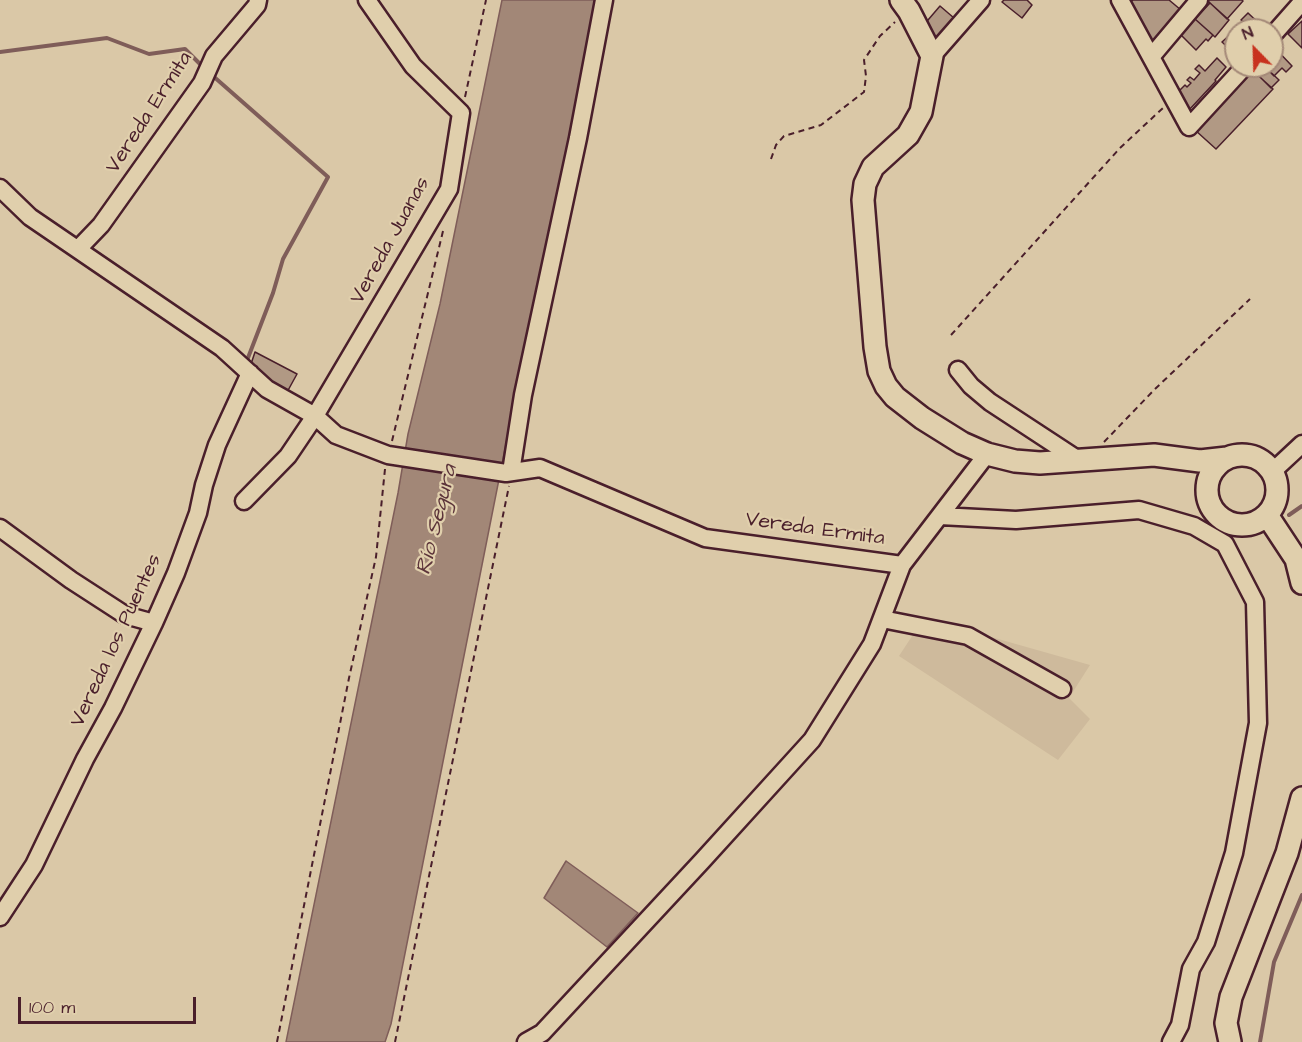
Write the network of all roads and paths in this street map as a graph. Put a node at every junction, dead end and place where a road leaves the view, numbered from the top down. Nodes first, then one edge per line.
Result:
1 (258, 0) edge
2 (367, 0) edge
3 (604, 0) edge
4 (981, 0) edge
5 (1120, 0) edge
6 (1200, 0) edge
7 (1302, 2) edge
8 (910, 5) edge
9 (1284, 22) edge
10 (932, 56) junction
11 (1151, 57) junction
12 (1234, 78) edge
13 (1174, 99) junction
14 (771, 159) dead end
15 (0, 188) edge
16 (78, 249) junction
17 (1250, 299) dead end
18 (951, 335) dead end
19 (958, 370) dead end
20 (250, 373) junction
21 (315, 416) junction
22 (1302, 444) edge
23 (987, 454) junction
24 (388, 455) junction
25 (1171, 457) junction
26 (1227, 458) junction
27 (1090, 460) junction
28 (1273, 471) junction
29 (509, 473) junction
30 (244, 501) dead end
31 (1212, 508) junction
32 (1267, 515) junction
33 (940, 516) junction
34 (0, 528) edge
35 (902, 565) junction
36 (1302, 583) edge
37 (882, 619) junction
38 (154, 622) junction
39 (1062, 689) dead end
40 (1302, 798) edge
41 (0, 917) edge
42 (277, 1042) edge
43 (395, 1042) edge
44 (526, 1042) edge
45 (1171, 1042) edge
46 (1230, 1042) edge

1 - 16 street, Vereda Ermita
2 - 21 street, Vereda Juanas
3 - 29 street
4 - 10 street
5 - 11 street
6 - 11 street
7 - 9 street
8 - 10 main road
8 - 14 path
10 - 23 main road
11 - 13 street
12 - 13 street
13 - 18 path
15 - 16 street, Vereda Ermita
16 - 20 street, Vereda Ermita
17 - 27 path
19 - 27 street
20 - 21 street, Vereda Ermita
20 - 38 street, Vereda los Puentes
21 - 24 street, Vereda Ermita
21 - 30 street
22 - 28 street
23 - 27 main road
23 - 33 street
24 - 29 street, Vereda Ermita
24 - 42 path
25 - 26 main road
25 - 27 main road
25 - 31 main road
26 - 28 main road
26 - 31 main road
28 - 32 main road
29 - 35 street, Vereda Ermita
29 - 43 path
31 - 32 main road
32 - 36 main road
33 - 35 street
33 - 45 street
34 - 38 street
35 - 37 street, Vereda Ermita
37 - 39 street
37 - 44 street, Vereda Ermita
38 - 41 street, Vereda los Puentes
40 - 46 main road

